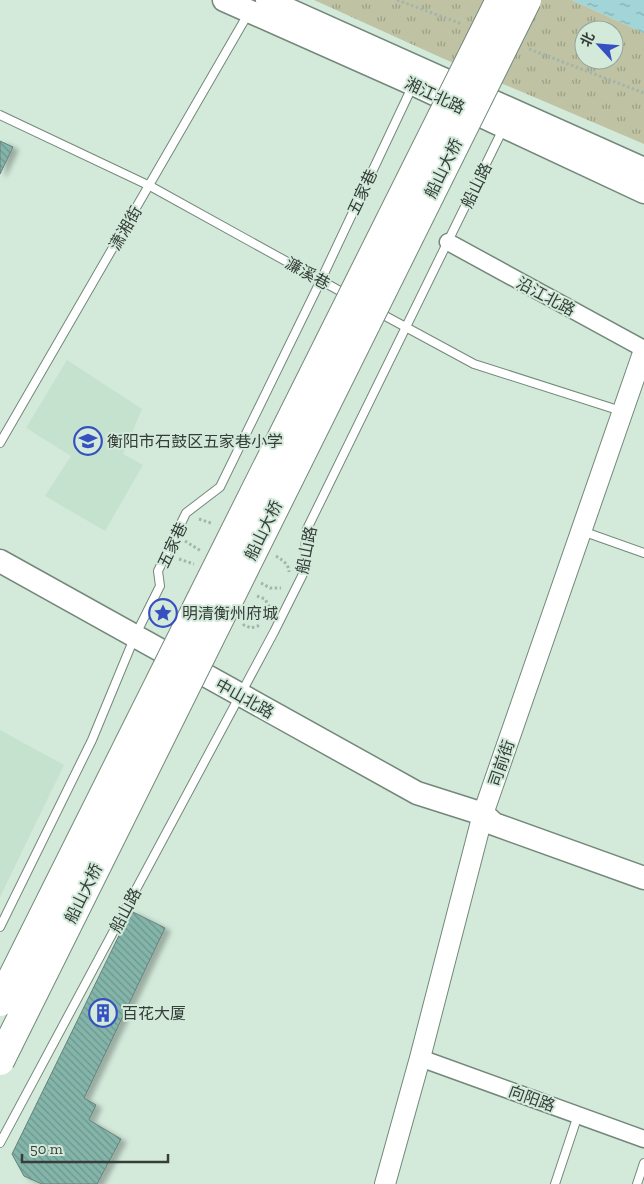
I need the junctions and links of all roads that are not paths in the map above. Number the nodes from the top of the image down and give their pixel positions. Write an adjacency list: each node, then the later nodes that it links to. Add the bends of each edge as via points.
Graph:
1 (224, 0): 4 (main road, 湘江北路)
2 (500, 0): 29 (highway, 船山大桥, bridge)
3 (526, 0): 31 (highway, 船山大桥, bridge)
4 (258, 6): 5 (main road, 湘江北路); 9 (lane, 潇湘街)
5 (417, 77): 7 (main road, 湘江北路); 12 (lane, 五家巷)
6 (0, 115): 9 (lane, 濂溪巷)
7 (509, 118): 8 (main road, 湘江北路); 10 (main road, 湘江北路); 11 (lane, 船山路)
8 (644, 169)
9 (150, 186): 12 (lane, 濂溪巷); 19 (lane, 潇湘街)
10 (644, 192)
11 (448, 242): 15 (lane, 船山路); 16 (street, 沿江北路)
12 (321, 280): 13 (lane, 濂溪巷); 24 (lane, 五家巷, via 220,486 186,513 158,571 160,586)
13 (355, 299)
14 (364, 304): 15 (lane)
15 (406, 327): 18 (lane, via 474,364); 25 (lane, 船山路, via 306,531 305,570)
16 (644, 349): 18 (street, 司前街)
17 (644, 377): 20 (street, 司前街)
18 (623, 412): 20 (street, 司前街)
19 (0, 443)
20 (587, 532): 21 (lane); 26 (street, 司前街)
21 (644, 553)
22 (0, 561): 24 (main road, 中山北路)
23 (0, 578): 24 (main road, 中山北路)
24 (132, 643): 25 (main road, 中山北路); 28 (lane, 五家巷, via 92,740)
25 (237, 701): 26 (main road, 中山北路, via 408,804); 34 (lane, 船山路)
26 (486, 822): 27 (main road, 中山北路); 30 (street, 司前街)
27 (644, 878)
28 (0, 927)
29 (0, 1002)
30 (427, 1060): 32 (street, 向阳路); 36 (street, 司前街); 37 (street, 司前街)
31 (0, 1061)
32 (578, 1115): 33 (street, 向阳路); 38 (lane)
33 (644, 1139)
34 (0, 1143)
35 (644, 1163): 39 (lane)
36 (385, 1184)
37 (398, 1184)
38 (555, 1184)
39 (637, 1184)

